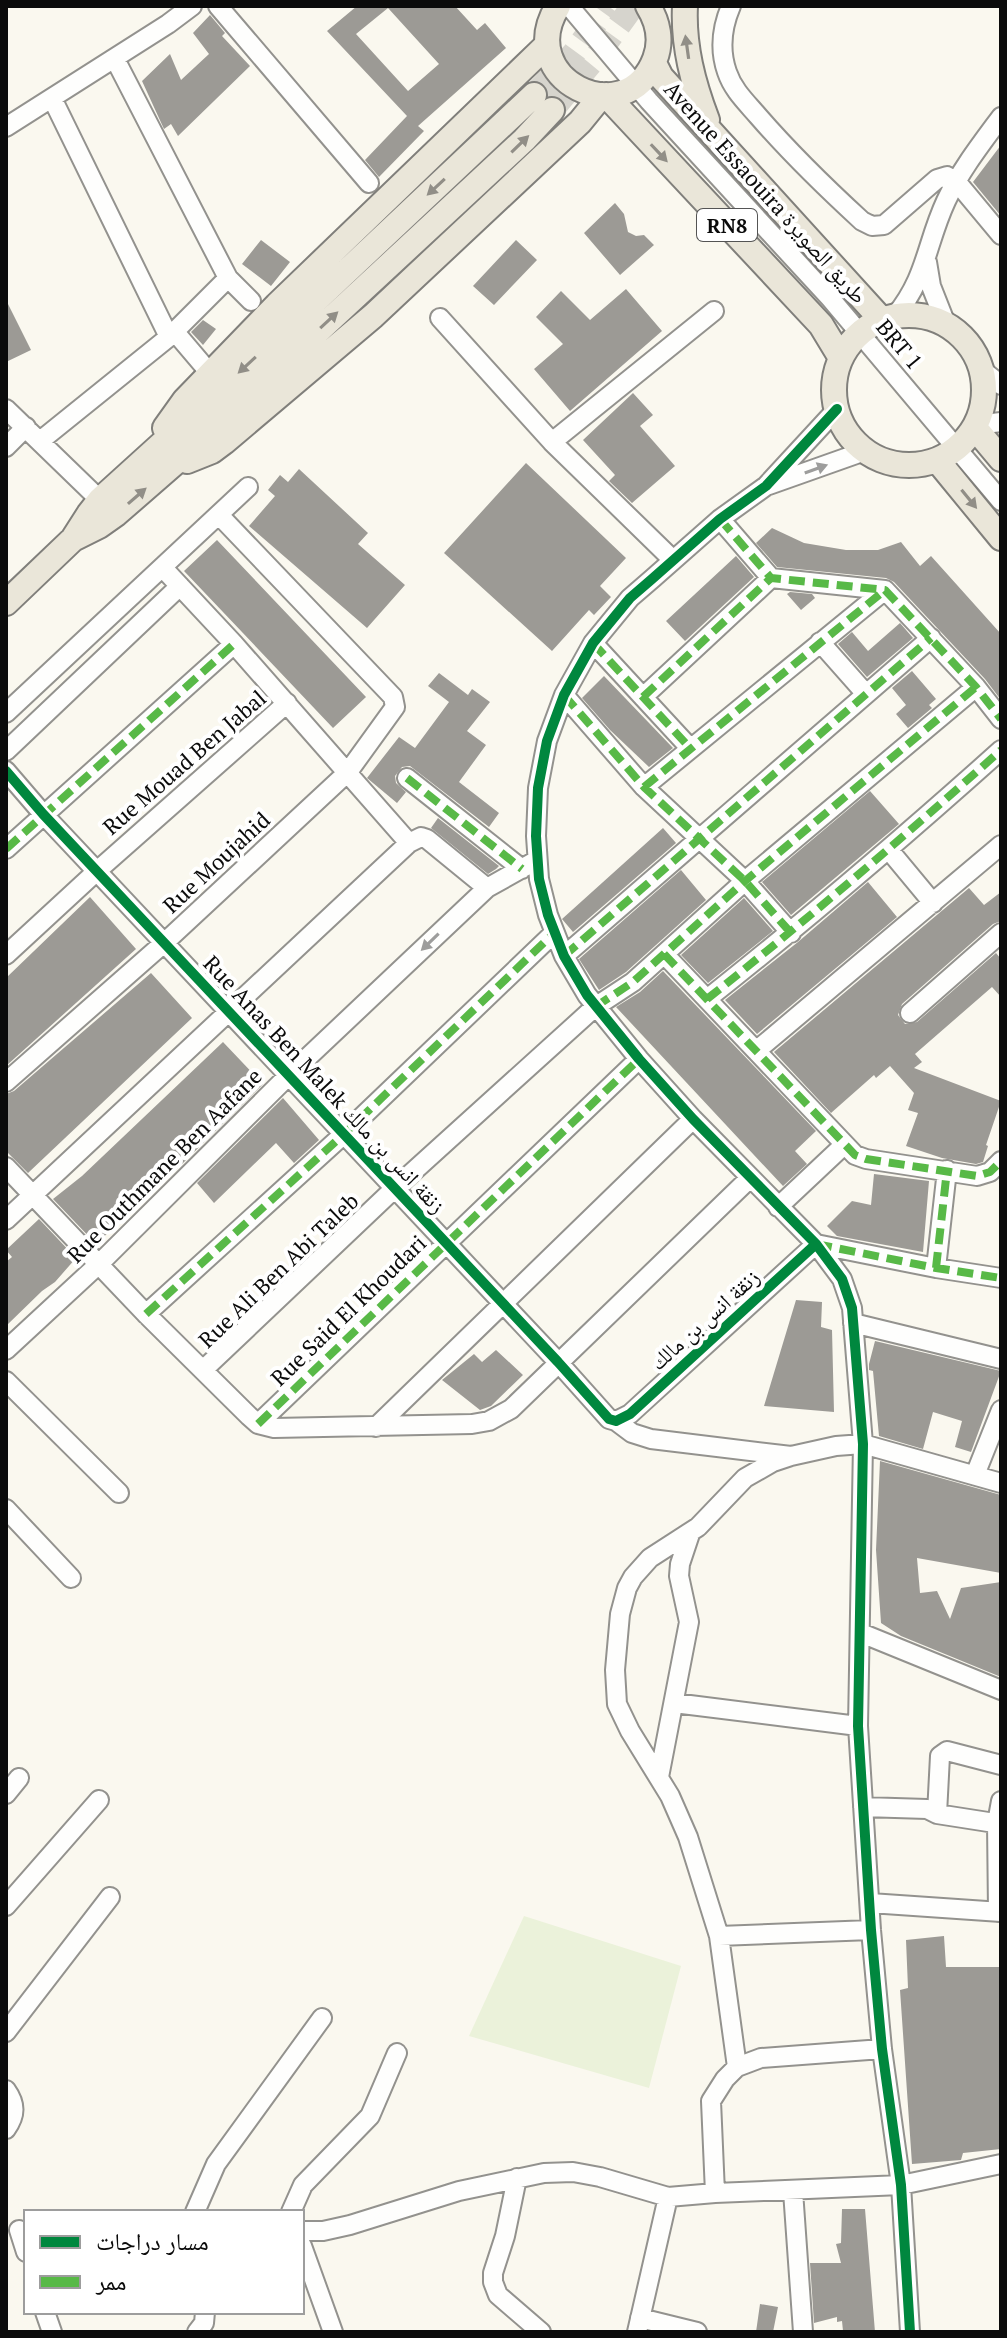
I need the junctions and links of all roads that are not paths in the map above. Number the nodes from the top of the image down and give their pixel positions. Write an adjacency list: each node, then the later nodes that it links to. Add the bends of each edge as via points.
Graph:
1 (192, 6): 12 (street)
2 (218, 6): 22 (street)
3 (536, 6): 11 (main road)
4 (558, 6): 11 (main road)
5 (569, 6): 14 (street, BRT 1)
6 (648, 6): 10 (main road)
7 (668, 6): 10 (main road)
8 (685, 6): 20 (main road, one-way to 8, via 693,78)
9 (731, 6): 21 (street, via 722,45 732,84 797,159 862,221 884,225 942,177)
10 (658, 30): 13 (main road)
11 (547, 37): 15 (main road, via 549,56 561,76 579,90); 47 (main road, via 185,400 167,424)
12 (115, 59): 16 (street); 25 (street)
13 (654, 63): 14 (main road); 20 (main road, Avenue Essaouira طريق الصويرة / RN8)
14 (635, 85): 15 (main road); 31 (street, BRT 1)
15 (604, 95): 33 (main road, RN8, one-way to 33, via 821,325); 47 (main road, one-way to 15, via 200,457 212,451 308,373 489,210)
16 (52, 98): 19 (street); 32 (street)
17 (543, 102): 47 (main road)
18 (1001, 117): 21 (street)
19 (6, 127)
20 (717, 140): 29 (main road, Avenue Essaouira طريق الصويرة / RN8)
21 (956, 181): 23 (street); 24 (street)
22 (369, 183)
23 (1001, 235)
24 (927, 260): 29 (street, via 917,284); 30 (street)
25 (228, 278): 26 (street); 32 (street)
26 (251, 301)
27 (714, 311): 43 (street)
28 (440, 318): 43 (street)
29 (888, 318): 30 (main road, via 921,316); 31 (main road)
30 (946, 324): 35 (main road, via 968,343)
31 (860, 334): 33 (main road); 46 (street, BRT 1)
32 (172, 335): 34 (street); 42 (street)
33 (841, 358): 38 (main road, via 834,388)
34 (203, 365)
35 (981, 369): 36 (street); 40 (main road, via 984,397)
36 (1001, 385)
37 (6, 409): 41 (street)
38 (837, 409): 45 (main road, via 850,436); 49 (street)
39 (1001, 422): 40 (street)
40 (975, 426): 46 (main road); 48 (main road)
41 (26, 427): 42 (street); 44 (street)
42 (40, 441): 51 (street)
43 (552, 442): 57 (street)
44 (6, 447)
45 (865, 451): 46 (main road, via 900,465); 49 (street, one-way to 45)
46 (947, 454): 52 (street, BRT 1); 55 (main road, one-way to 55)
47 (164, 457): 51 (main road); 56 (main road, one-way to 47, via 108,520)
48 (1001, 459)
49 (766, 486): 54 (street)
50 (248, 487): 53 (street)
51 (100, 500): 56 (main road)
52 (1001, 501)
53 (219, 515): 58 (street); 78 (street, Rue Moujahid, via 395,700 394,711)
54 (720, 519): 57 (street); 59 (street)
55 (1001, 538)
56 (73, 539): 62 (main road)
57 (673, 560): 65 (street, via 630,598)
58 (163, 568): 60 (street); 72 (street)
59 (771, 578): 61 (street); 70 (street)
60 (180, 586): 66 (street); 76 (street)
61 (885, 590): 63 (street); 64 (street)
62 (6, 603)
63 (931, 638): 67 (street); 68 (street)
64 (820, 642): 68 (street); 74 (street)
65 (593, 643): 69 (street); 70 (street)
66 (234, 644): 71 (street); 81 (street)
67 (976, 687): 73 (street); 89 (street, Rue Ali Ben Abi Taleb)
68 (866, 694): 82 (street)
69 (564, 695): 80 (street); 87 (street, via 542,764)
70 (643, 697): 74 (street)
71 (287, 703): 78 (street); 88 (street, Rue Mouad Ben Jabal)
72 (6, 713)
73 (1001, 719)
74 (690, 748): 80 (street)
75 (1001, 750): 86 (street)
76 (6, 751)
77 (6, 771): 81 (street, Rue Anas Ben Malek زنقة انس بن مالك)
78 (348, 772): 83 (street); 95 (street, Rue Moujahid)
79 (407, 778): 87 (street)
80 (644, 787): 82 (street)
81 (43, 814): 85 (street); 88 (street, Rue Anas Ben Malek زنقة انس بن مالك)
82 (698, 839): 89 (street); 98 (street)
83 (409, 843): 90 (street, via 427,839); 101 (street)
84 (1001, 845): 91 (street)
85 (6, 849)
86 (889, 850): 91 (street); 93 (street)
87 (530, 865): 90 (street, Rue Outhmane Ben Aafane); 92 (street)
88 (97, 871): 95 (street, Rue Anas Ben Malek زنقة انس بن مالك); 97 (street, Rue Mouad Ben Jabal)
89 (745, 881): 93 (street); 96 (street, Rue Ali Ben Abi Taleb)
90 (487, 888): 105 (street, Rue Outhmane Ben Aafane, one-way to 105)
91 (933, 903): 103 (street)
92 (554, 933): 98 (street); 108 (street)
93 (791, 933): 99 (street)
94 (999, 939): 102 (street)
95 (164, 943): 101 (street, Rue Anas Ben Malek زنقة انس بن مالك); 106 (street, Rue Moujahid)
96 (664, 954): 99 (street); 100 (street, Rue Ali Ben Abi Taleb)
97 (6, 955)
98 (564, 956): 100 (street)
99 (707, 999): 103 (street)
100 (595, 1007): 104 (street); 114 (street, Rue Ali Ben Abi Taleb)
101 (230, 1012): 105 (street, Rue Anas Ben Malek زنقة انس بن مالك); 115 (street)
102 (910, 1013)
103 (756, 1051): 109 (street)
104 (639, 1059): 107 (street); 118 (street, Rue Said El Khoudari)
105 (289, 1075): 108 (street, Rue Anas Ben Malek زنقة انس بن مالك); 120 (street, Rue Outhmane Ben Aafane)
106 (6, 1082)
107 (693, 1119): 113 (street); 123 (street)
108 (344, 1134): 114 (street, Rue Anas Ben Malek زنقة انس بن مالك); 124 (street)
109 (844, 1145): 112 (street, via 866,1159); 116 (street)
110 (1001, 1161): 112 (street, via 981,1176)
111 (6, 1167): 115 (street)
112 (947, 1170): 121 (street)
113 (750, 1178): 116 (street); 128 (street)
114 (395, 1188): 118 (street, Rue Anas Ben Malek زنقة انس بن مالك); 129 (street, Rue Ali Ben Abi Taleb)
115 (33, 1194): 117 (street); 120 (street)
116 (778, 1207): 119 (street)
117 (6, 1220)
118 (446, 1243): 123 (street, Rue Anas Ben Malek زنقة انس بن مالك); 133 (street, Rue Said El Khoudari)
119 (816, 1244): 121 (street); 125 (street, via 842,1279); 132 (street, زنقة انس بن مالك, via 630,1414)
120 (100, 1263): 124 (street); 126 (street, Rue Outhmane Ben Aafane)
121 (936, 1268): 122 (street)
122 (1001, 1278)
123 (503, 1303): 128 (street, Rue Anas Ben Malek زنقة انس بن مالك); 134 (street)
124 (146, 1314): 129 (street)
125 (853, 1323): 127 (street); 135 (street)
126 (6, 1350)
127 (1001, 1359)
128 (558, 1362): 132 (street, Rue Anas Ben Malek زنقة انس بن مالك); 134 (street, via 511,1409 489,1421)
129 (203, 1370): 133 (street)
130 (6, 1381): 139 (street)
131 (1001, 1410): 137 (street)
132 (616, 1421): 136 (street, Rue Anas Ben Malek زنقة انس بن مالك, via 651,1439)
133 (258, 1424): 134 (street)
134 (376, 1427)
135 (863, 1444): 136 (street); 137 (street); 143 (street)
136 (791, 1456): 141 (street, via 745,1478)
137 (975, 1475): 138 (street)
138 (1001, 1483)
139 (119, 1493)
140 (6, 1509): 142 (street)
141 (690, 1534): 145 (street, via 679,1576 689,1622); 148 (street, via 641,1567 627,1588 620,1614 617,1704)
142 (71, 1578)
143 (861, 1633): 144 (street); 146 (street)
144 (1001, 1690)
145 (674, 1703): 146 (street); 148 (street)
146 (858, 1726): 153 (street)
147 (1001, 1765): 154 (street, via 947,1751 940,1756)
148 (659, 1777): 161 (street, via 688,1837)
149 (19, 1778): 150 (street)
150 (6, 1794)
151 (99, 1800): 158 (street)
152 (1001, 1801): 155 (street)
153 (863, 1807): 154 (street, via 927,1809); 157 (street)
154 (937, 1814): 155 (street)
155 (999, 1823): 159 (street)
156 (110, 1897): 163 (street)
157 (870, 1903): 159 (street); 160 (street)
158 (6, 1906)
159 (999, 1912)
160 (871, 1930): 161 (street); 164 (street)
161 (719, 1936): 166 (street)
162 (322, 2018): 175 (street, via 216,2164)
163 (6, 2032)
164 (882, 2049): 166 (street, via 761,2058); 171 (street)
165 (397, 2053): 176 (street, via 370,2116 303,2185)
166 (737, 2067): 173 (street, via 711,2101)
167 (6, 2090): 168 (street, via 14,2110)
168 (6, 2129)
169 (1001, 2164): 171 (street)
170 (517, 2178): 174 (street, via 573,2172); 177 (street, via 350,2225); 183 (street, via 493,2282 498,2295)
171 (901, 2185): 172 (street); 186 (street)
172 (793, 2191): 173 (street); 185 (street)
173 (715, 2193): 174 (street)
174 (668, 2197): 180 (street)
175 (196, 2210)
176 (292, 2210)
177 (304, 2231)
178 (304, 2252): 182 (street)
179 (205, 2314): 181 (street)
180 (639, 2325): 184 (street)
181 (197, 2332)
182 (333, 2332)
183 (541, 2332)
184 (697, 2332)
185 (803, 2332)
186 (910, 2332)

